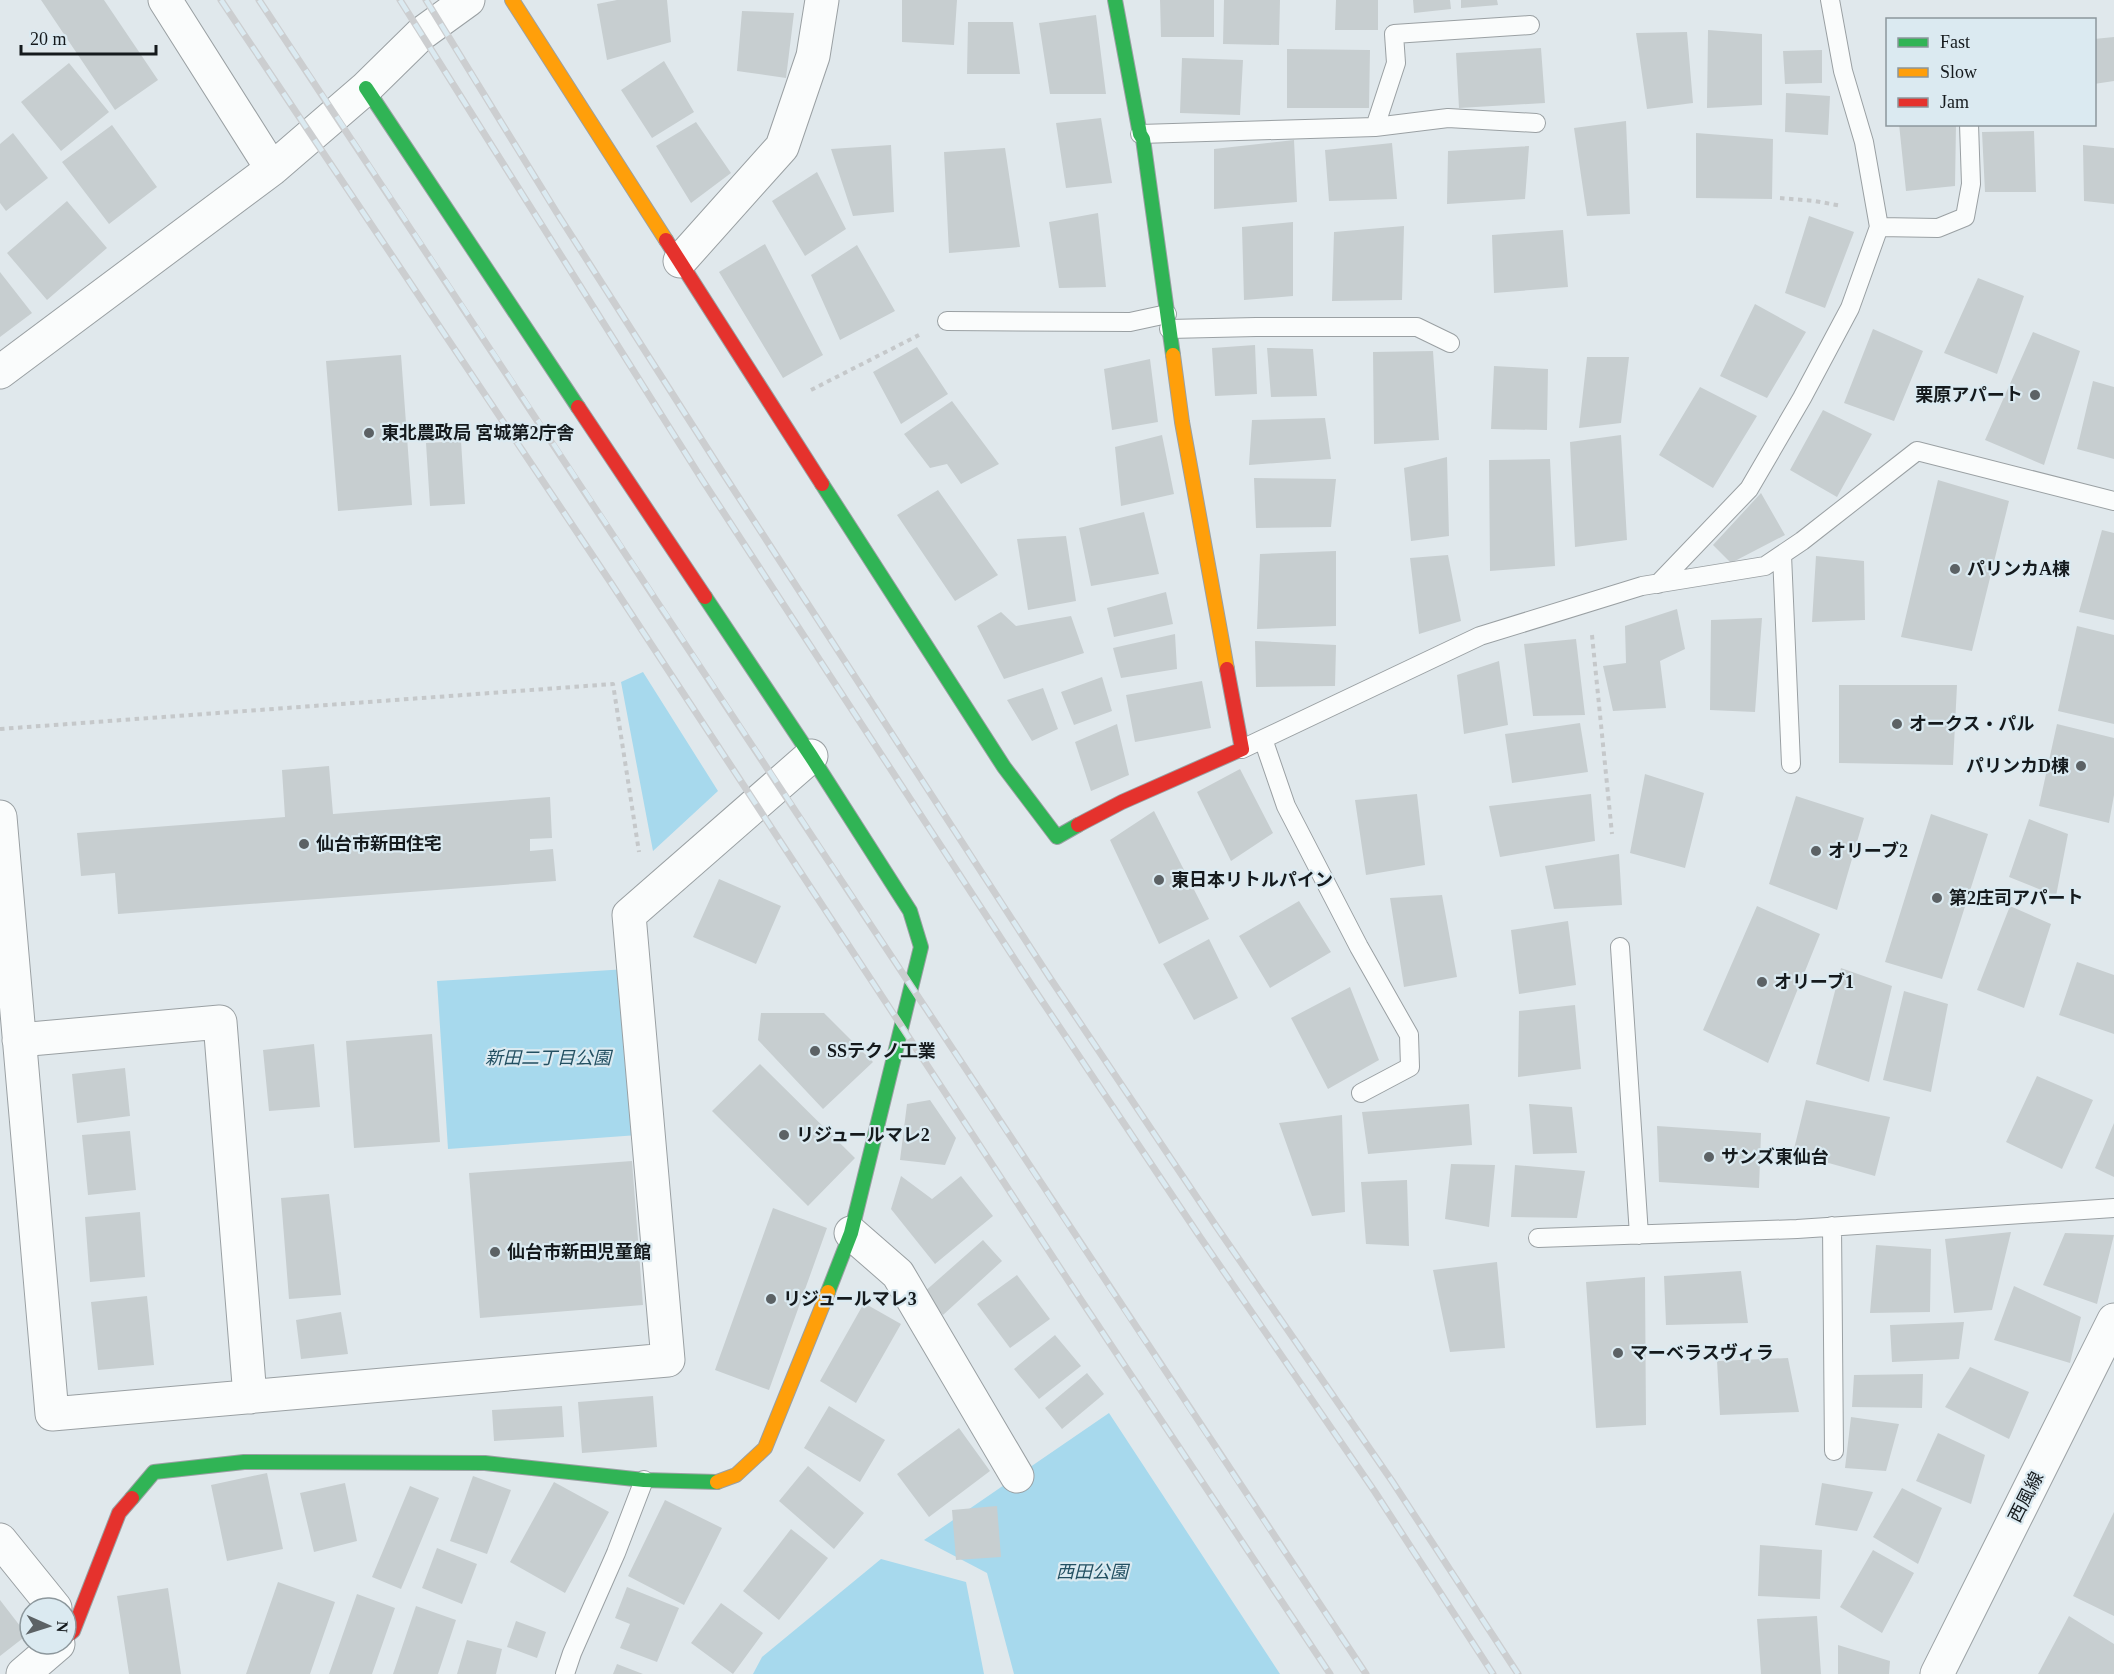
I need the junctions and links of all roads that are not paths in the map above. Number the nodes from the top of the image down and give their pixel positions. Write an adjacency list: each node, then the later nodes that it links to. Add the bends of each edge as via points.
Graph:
1 (165, 0): 13 (street)
2 (468, 0): 8 (street, via 420,34)
3 (512, 0): 15 (street)
4 (822, 0): 15 (street, via 813,56 782,147)
5 (1116, 0): 12 (street)
6 (1830, 0): 14 (lane)
7 (1530, 25): 11 (lane, via 1394,34 1396,63)
8 (366, 88): 13 (street); 25 (street)
9 (1536, 123): 11 (lane, via 1448,118)
10 (1969, 126): 14 (lane, via 1971,184 1965,217 1938,228)
11 (1375, 127): 12 (lane)
12 (1140, 134): 17 (street)
13 (272, 169): 19 (street)
14 (1878, 220): 22 (lane, via 1850,308 1749,489)
15 (680, 261): 24 (street, via 1004,767 1057,837 1122,802)
16 (947, 321): 17 (lane)
17 (1168, 321): 18 (lane, via 1256,327 1417,327); 24 (street, via 1182,422)
18 (1450, 343)
19 (0, 372)
20 (2114, 501): 21 (lane, via 1917,451)
21 (1782, 555): 22 (lane, via 1765,566); 26 (lane)
22 (1658, 584): 23 (lane, via 1480,636)
23 (1263, 739): 24 (lane); 30 (lane, via 1286,806 1409,1035 1410,1067)
24 (1242, 749)
25 (811, 756): 33 (street, via 910,911 921,947); 37 (street, via 629,915 668,1360)
26 (1791, 764)
27 (0, 817): 29 (street)
28 (1620, 947): 34 (lane)
29 (19, 1040): 37 (street, via 52,1414); 37 (street, via 220,1022)
30 (1361, 1093)
31 (2114, 1208): 32 (lane)
32 (1832, 1227): 34 (lane); 38 (lane)
33 (851, 1233): 39 (street, via 898,1274); 40 (street, via 765,1448 736,1475 714,1483)
34 (1639, 1235): 35 (lane)
35 (1538, 1238)
36 (2114, 1320): 47 (street, 西風線)
37 (250, 1397)
38 (1834, 1451)
39 (1017, 1476)
40 (644, 1480): 43 (street, via 485,1463 244,1462 154,1472 119,1513); 46 (lane)
41 (0, 1540): 42 (street)
42 (41, 1596)
43 (78, 1602)
44 (39, 1656): 45 (street)
45 (23, 1674)
46 (565, 1674)
47 (1937, 1674)

